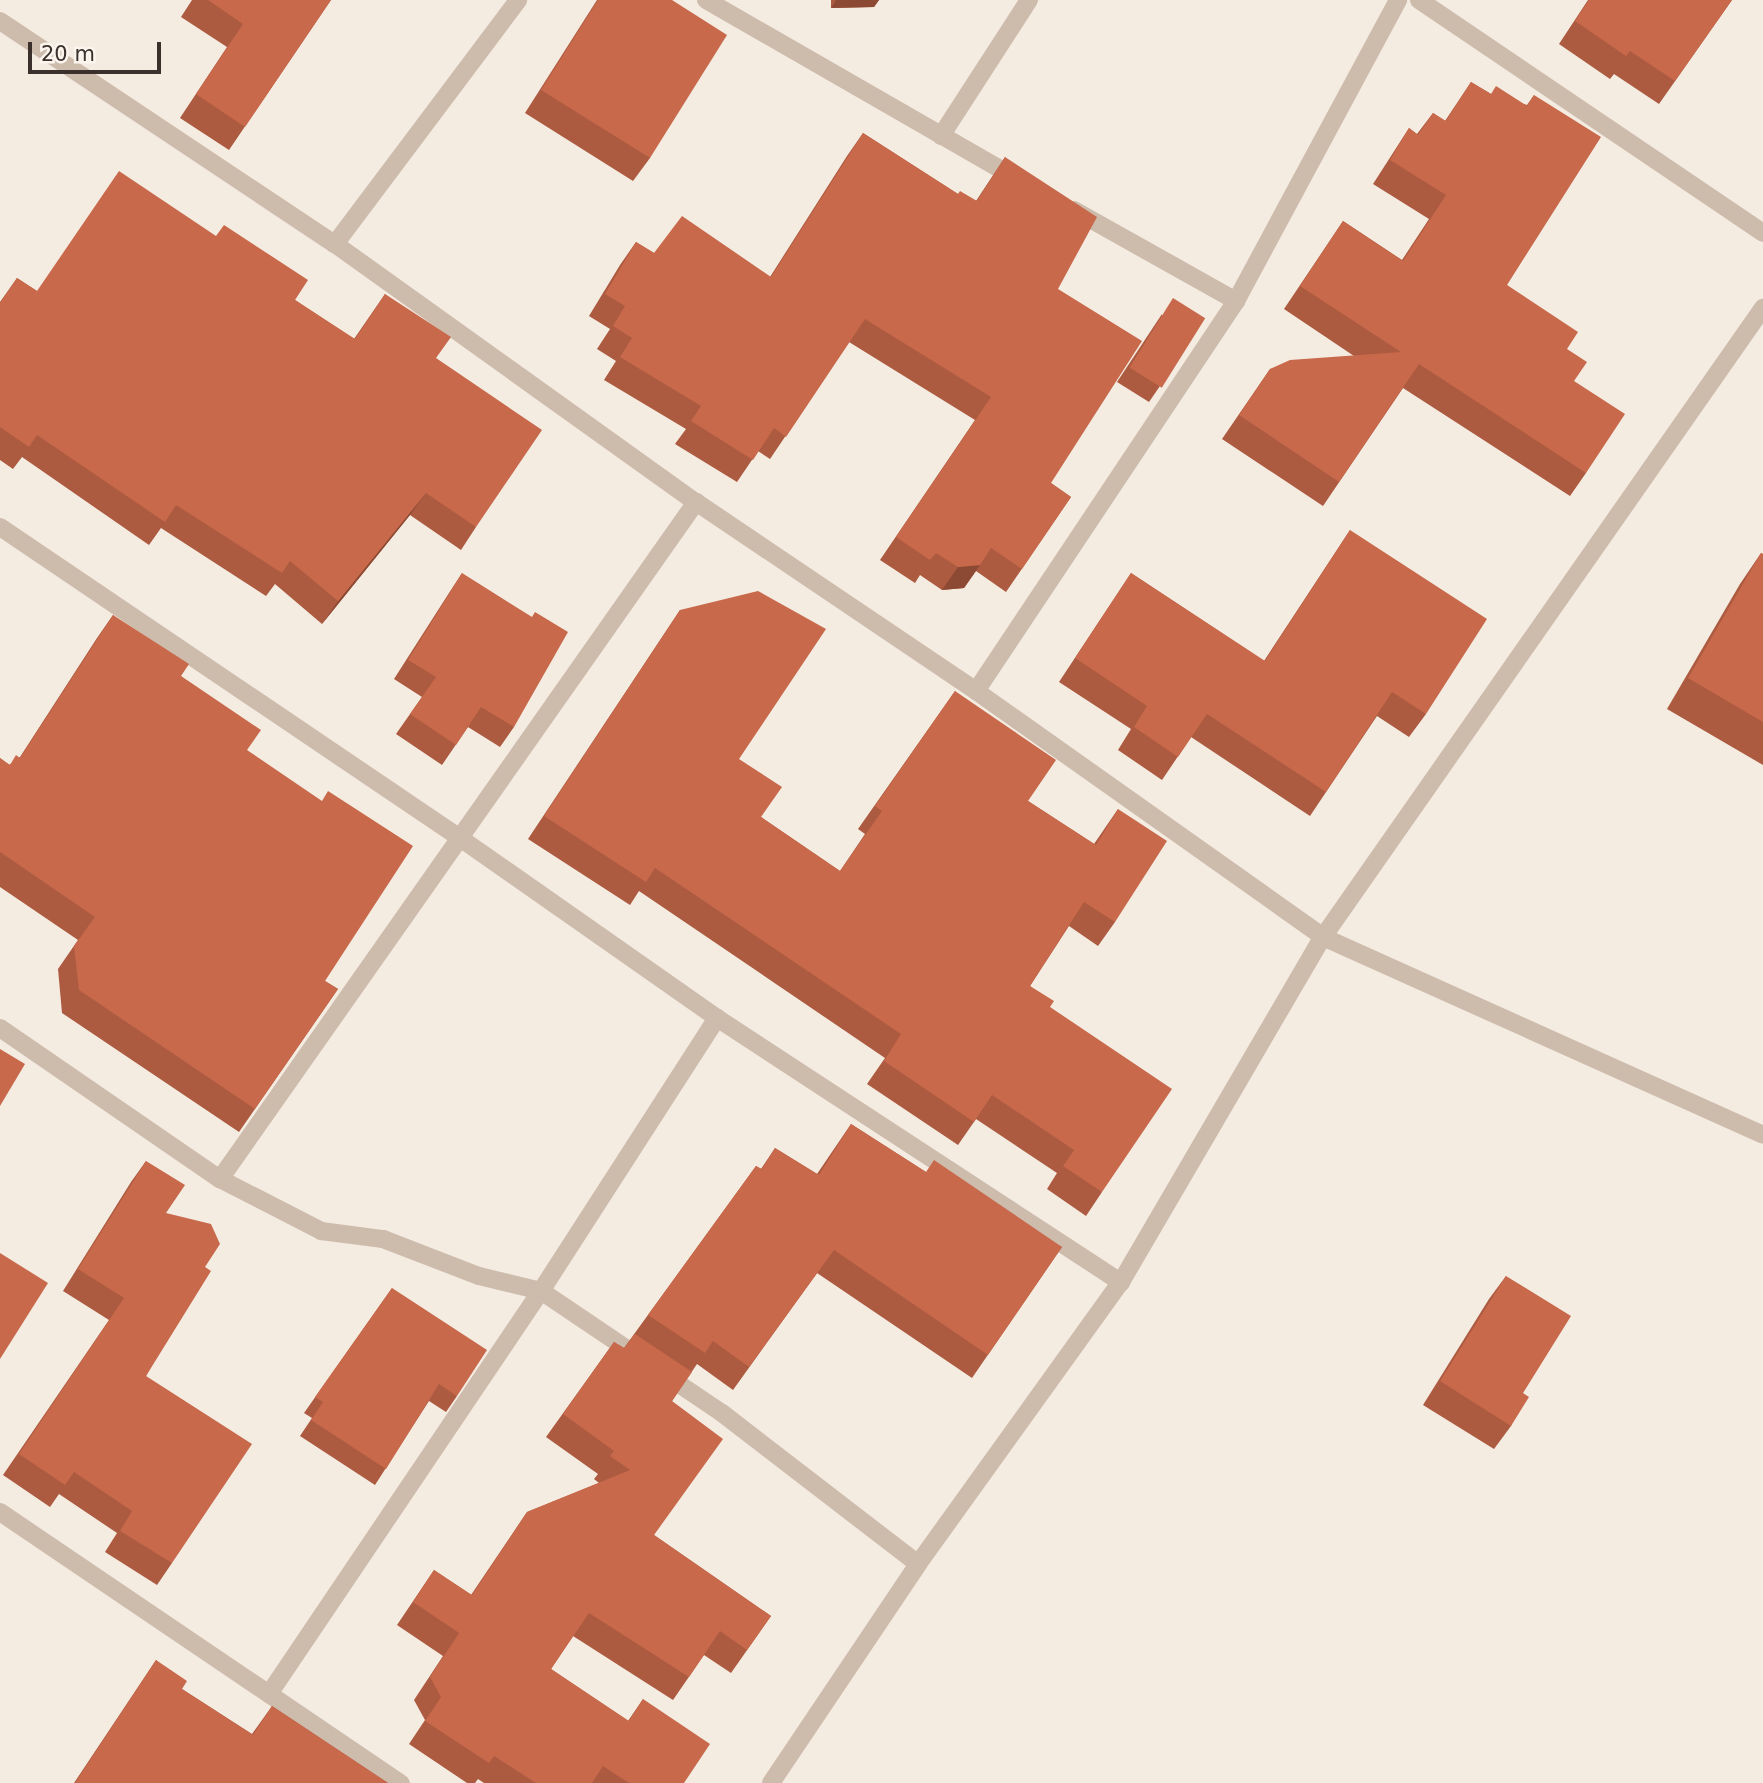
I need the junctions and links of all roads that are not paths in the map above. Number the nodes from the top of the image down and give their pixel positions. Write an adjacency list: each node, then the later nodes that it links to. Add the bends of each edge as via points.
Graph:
1 (518, 0): 11 (street)
2 (706, 0): 7 (street)
3 (1030, 0): 7 (street)
4 (1398, 0): 12 (street)
5 (1419, 0): 10 (street)
6 (0, 21): 11 (street)
7 (941, 136): 8 (street)
8 (1035, 189)
9 (1059, 202): 12 (street)
10 (1763, 233)
11 (335, 244): 14 (street)
12 (1236, 301): 16 (street)
13 (1763, 308): 18 (street)
14 (696, 502): 16 (street); 17 (street)
15 (0, 527): 17 (street)
16 (976, 691): 18 (street)
17 (460, 838): 19 (street); 22 (street)
18 (1323, 937): 21 (street); 23 (street)
19 (717, 1017): 23 (street); 24 (street)
20 (0, 1028): 22 (street)
21 (1763, 1135)
22 (220, 1179): 24 (street, via 321,1231 383,1239 479,1276)
23 (1121, 1282): 26 (street)
24 (541, 1291): 26 (street, via 722,1413); 27 (street)
25 (0, 1512): 27 (street)
26 (918, 1563): 29 (street)
27 (269, 1694): 28 (street)
28 (401, 1783)
29 (771, 1783)

